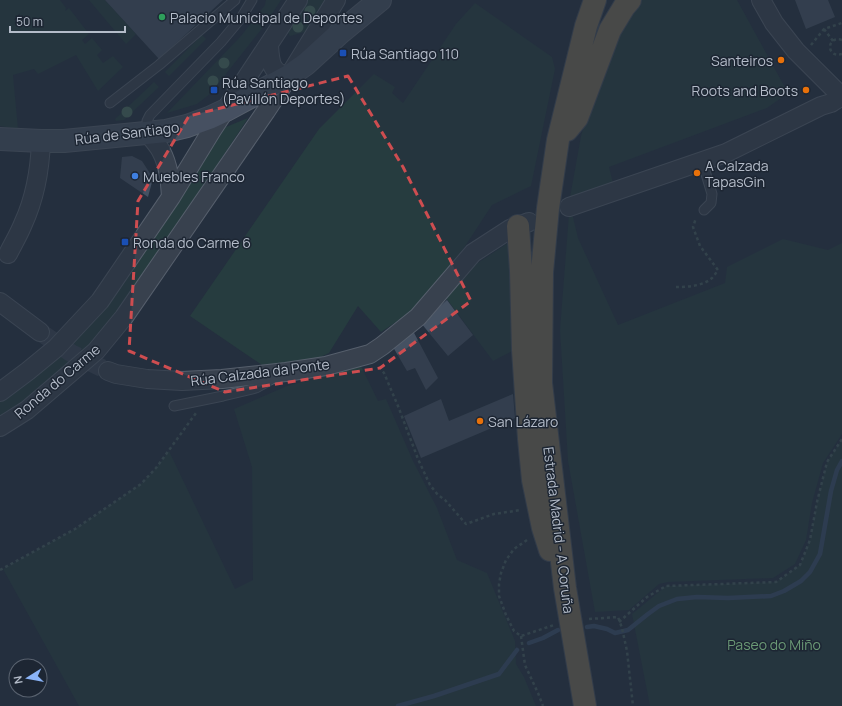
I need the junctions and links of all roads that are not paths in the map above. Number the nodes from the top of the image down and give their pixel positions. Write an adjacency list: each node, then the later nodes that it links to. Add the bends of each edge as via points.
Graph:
1 (235, 0): 14 (lane)
2 (252, 0): 16 (lane, via 221,42 150,115 147,121)
3 (298, 0): 11 (street, Ronda do Carme)
4 (336, 0): 12 (street, Ronda do Carme)
5 (343, 0): 10 (street, via 347,14)
6 (380, 0): 10 (street, Rúa de Santiago)
7 (595, 0): 18 (highway, Estrada Madrid - A Coruña, via 586,26)
8 (630, 0): 18 (highway, via 610,30 577,118)
9 (761, 0): 13 (street, via 774,23 796,51)
10 (363, 14): 12 (street, Rúa de Santiago)
11 (269, 44): 12 (street, via 273,68 282,75); 15 (street, Ronda do Carme)
12 (289, 76): 15 (street, Rúa de Santiago); 32 (street, Ronda do Carme, via 124,317 96,350 27,410)
13 (842, 97): 20 (street, via 726,153)
14 (110, 103)
15 (226, 110): 16 (street, Rúa de Santiago, via 187,126); 21 (street, Ronda do Carme)
16 (148, 133): 19 (street, Rúa de Santiago); 21 (street, via 161,150 167,165)
17 (0, 139): 19 (street, Rúa de Santiago)
18 (558, 140): 33 (highway, Estrada Madrid - A Coruña, via 542,272 541,383)
19 (41, 142): 25 (street, via 37,184 24,223)
20 (702, 161): 22 (street); 23 (lane, via 712,194 712,203)
21 (170, 197): 30 (street, Ronda do Carme, via 100,301 56,348)
22 (569, 207)
23 (704, 210)
24 (523, 224): 29 (street, Rúa Calzada da Ponte, via 510,229 473,253 418,317 370,354 326,366); 33 (highway, via 521,270 524,350 533,480 548,546)
25 (8, 254)
26 (0, 302): 27 (street)
27 (40, 332)
28 (108, 371): 29 (street, Rúa Calzada da Ponte, via 147,379 182,381)
29 (286, 372): 31 (lane, via 256,388)
30 (0, 392)
31 (174, 406)
32 (0, 427)
33 (565, 588): 34 (highway, Estrada Madrid - A Coruña)
34 (585, 706)

